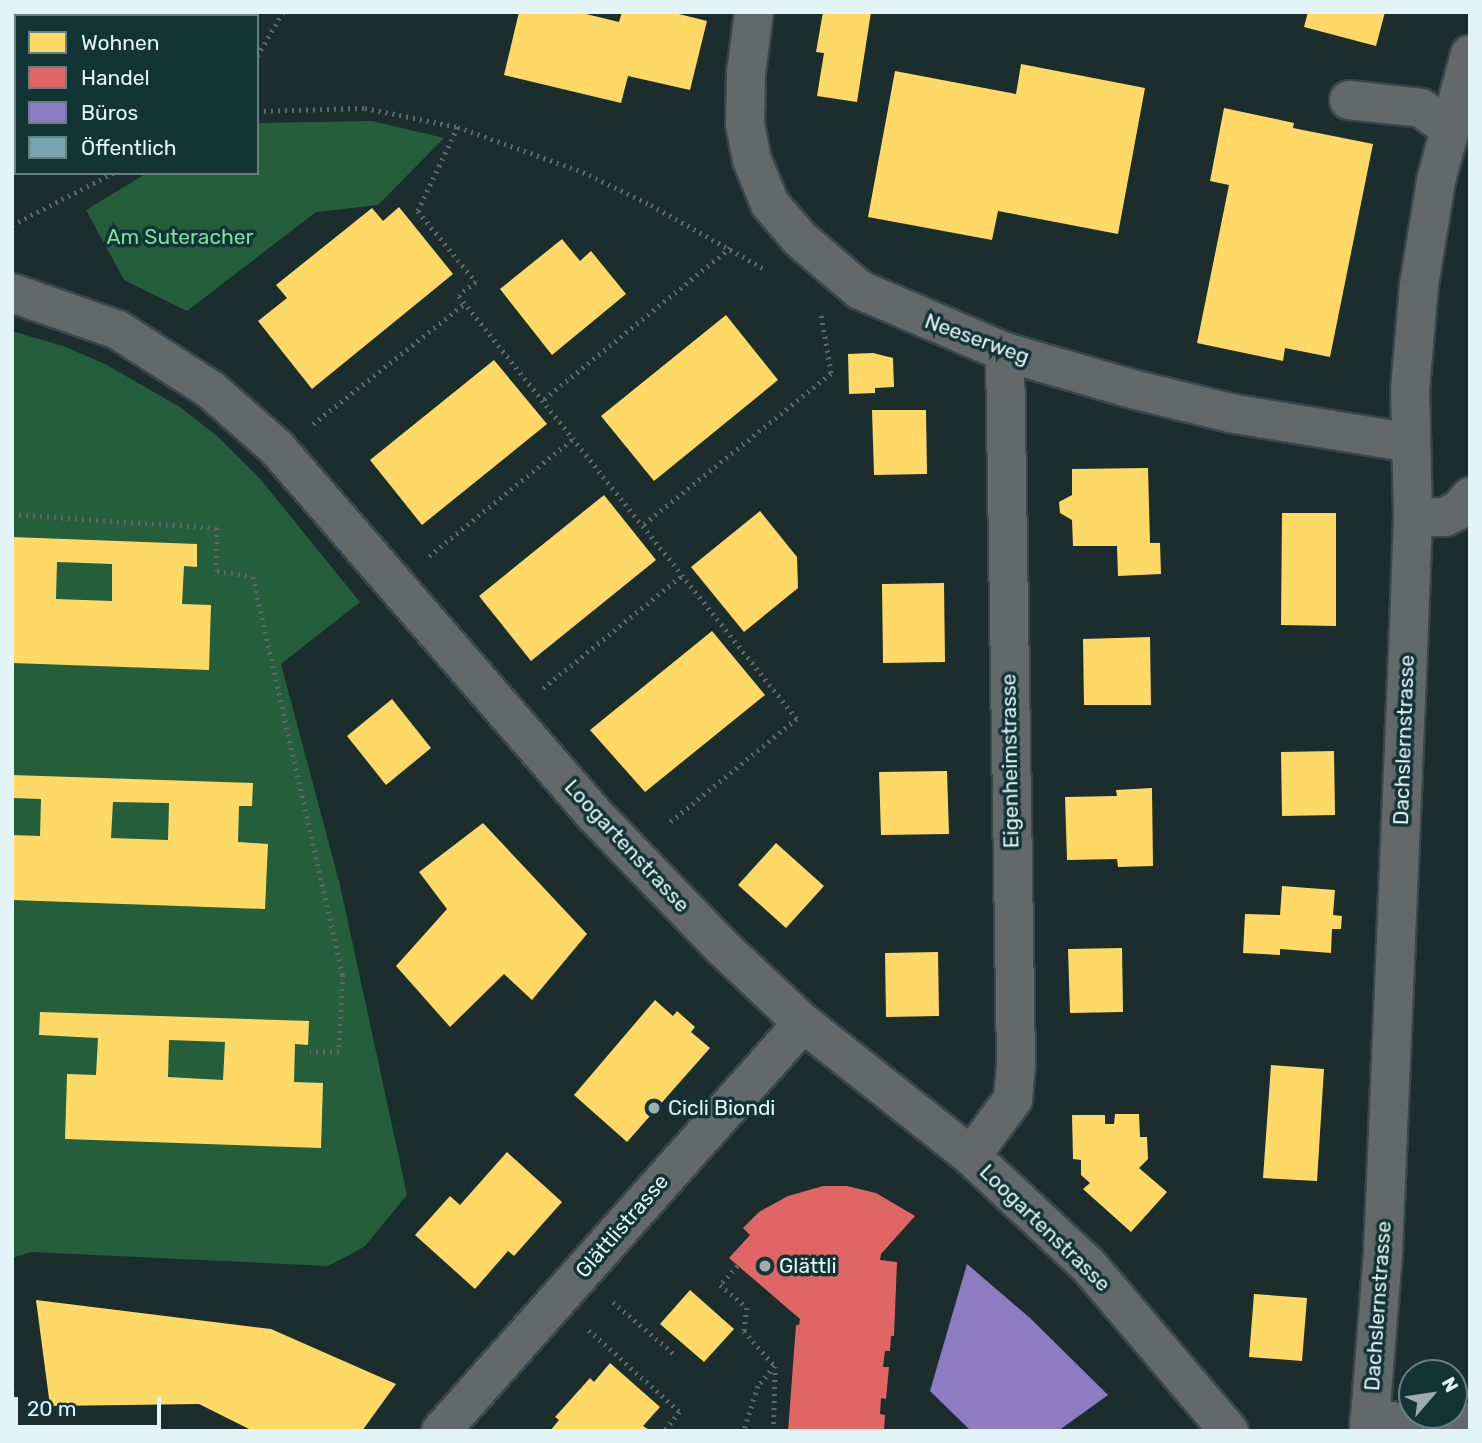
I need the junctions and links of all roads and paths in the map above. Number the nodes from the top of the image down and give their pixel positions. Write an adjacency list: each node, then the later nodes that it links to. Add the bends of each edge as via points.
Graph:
1 (283, 12): 3 (path)
2 (754, 12): 16 (street, Neeserweg, via 745,124 752,160 770,204 800,239 860,290)
3 (259, 53)
4 (1470, 54): 8 (street, Dachslernstrasse)
5 (1349, 100): 8 (street, via 1421,108)
6 (259, 111): 7 (path, via 365,108)
7 (458, 127): 11 (path, via 583,172); 14 (path, via 418,211 476,282 459,296)
8 (1450, 128): 20 (street, Dachslernstrasse, via 1419,285 1410,390)
9 (109, 175): 10 (path)
10 (12, 225)
11 (730, 248): 12 (path); 17 (path)
12 (769, 271)
13 (12, 293): 29 (street, Loogartenstrasse, via 118,330 211,390 277,448 593,813 723,948)
14 (465, 303): 17 (path); 18 (path)
15 (820, 308): 24 (path, via 831,373)
16 (1005, 352): 20 (street, Neeserweg, via 1230,413); 31 (street, Eigenheimstrasse, via 1016,1063 1013,1099)
17 (544, 399): 19 (path)
18 (313, 424)
19 (575, 437): 24 (path); 25 (path)
20 (1411, 443): 23 (street, Dachslernstrasse)
21 (1470, 497): 23 (street, via 1460,510 1445,517)
22 (12, 514): 30 (path, via 217,528 217,571 253,577 343,975 339,1052)
23 (1413, 518): 39 (street, Dachslernstrasse, via 1383,1252)
24 (644, 524): 26 (path)
25 (421, 562)
26 (684, 574): 27 (path); 28 (path, via 797,719)
27 (532, 697)
28 (664, 828)
29 (803, 1023): 31 (street, Loogartenstrasse); 41 (street, Glättlistrasse)
30 (310, 1052)
31 (971, 1156): 45 (street, Loogartenstrasse, via 1088,1265)
32 (738, 1266): 36 (path, via 720,1285 747,1308 744,1331)
33 (604, 1294): 35 (path)
34 (580, 1323): 42 (path, via 680,1412)
35 (673, 1353)
36 (775, 1366): 43 (path, via 758,1386); 44 (path)
37 (12, 1388): 40 (path)
38 (1470, 1423): 39 (street)
39 (1369, 1426)
40 (14, 1431)
41 (442, 1431)
42 (664, 1431)
43 (744, 1431)
44 (773, 1431)
45 (1229, 1431)

